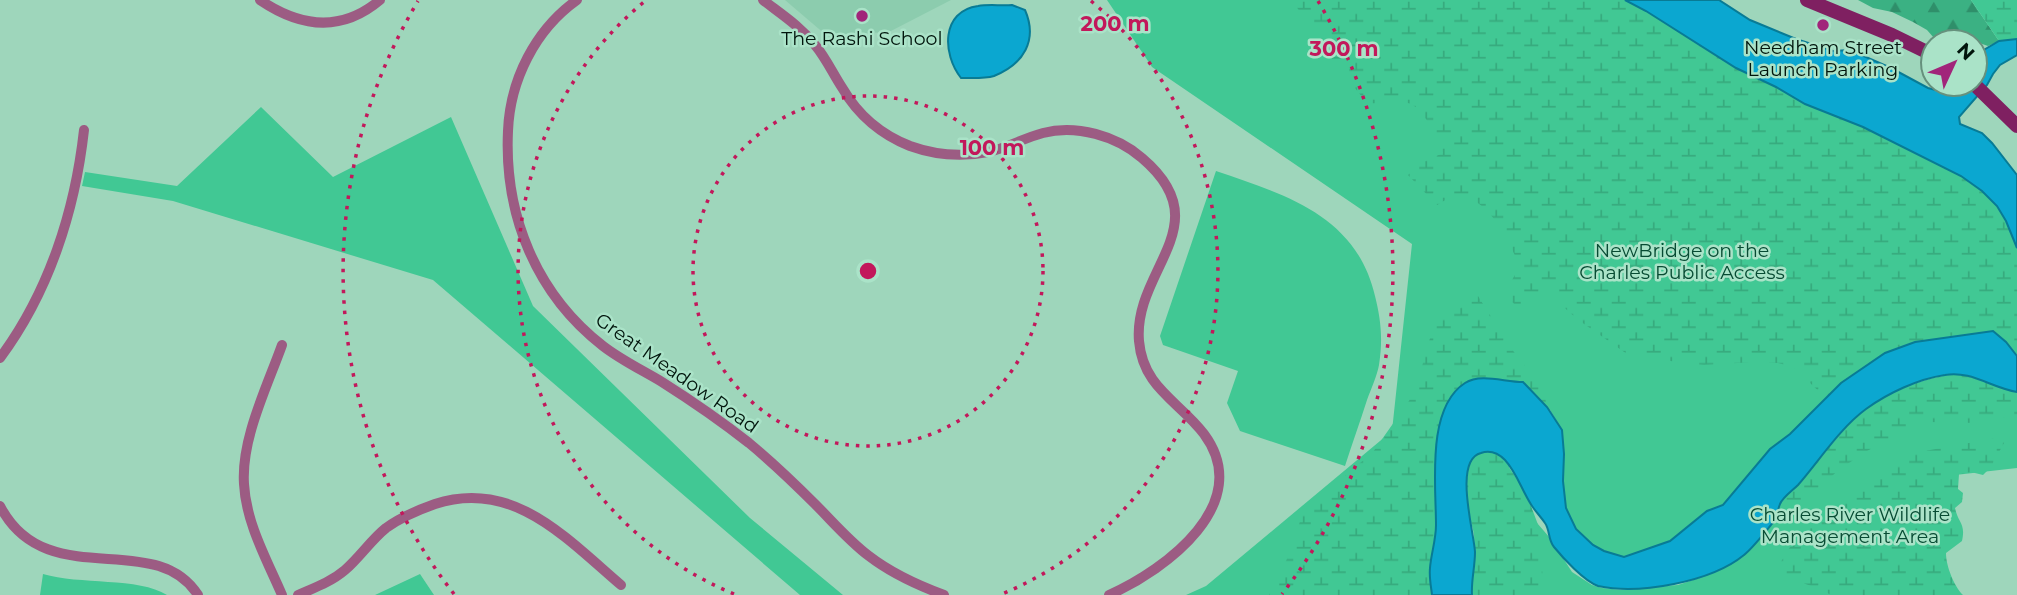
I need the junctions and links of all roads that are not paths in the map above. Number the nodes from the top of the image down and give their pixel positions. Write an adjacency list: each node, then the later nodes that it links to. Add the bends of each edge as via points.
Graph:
1 (260, 0): 2 (street, via 293,18 319,23 356,16)
2 (380, 0)
3 (577, 0): 17 (street, Great Meadow Road, via 554,21 527,58 514,88 508,120 513,205 526,246 546,283 594,338 745,440 863,551)
4 (763, 0): 18 (street, via 808,37 860,112 901,142 929,152 967,154 997,150 1046,132 1083,132 1126,146 1165,184 1175,207 1175,228 1143,308 1140,347 1155,384 1211,445 1219,466 1219,489 1210,512 1184,544 1146,576)
5 (1807, 0): 6 (main road)
6 (1919, 48)
7 (1989, 97): 8 (main road)
8 (2017, 126)
9 (84, 130): 11 (street, via 76,186 61,240 26,317)
10 (282, 345): 15 (street, via 251,433 244,476 255,531)
11 (0, 358)
12 (0, 506): 14 (street, via 19,531 42,548 71,556 161,566 183,578)
13 (621, 585): 16 (street, via 536,516 497,501 468,498 440,503 398,520 340,574)
14 (198, 595)
15 (282, 595)
16 (298, 595)
17 (944, 595)
18 (1109, 595)

